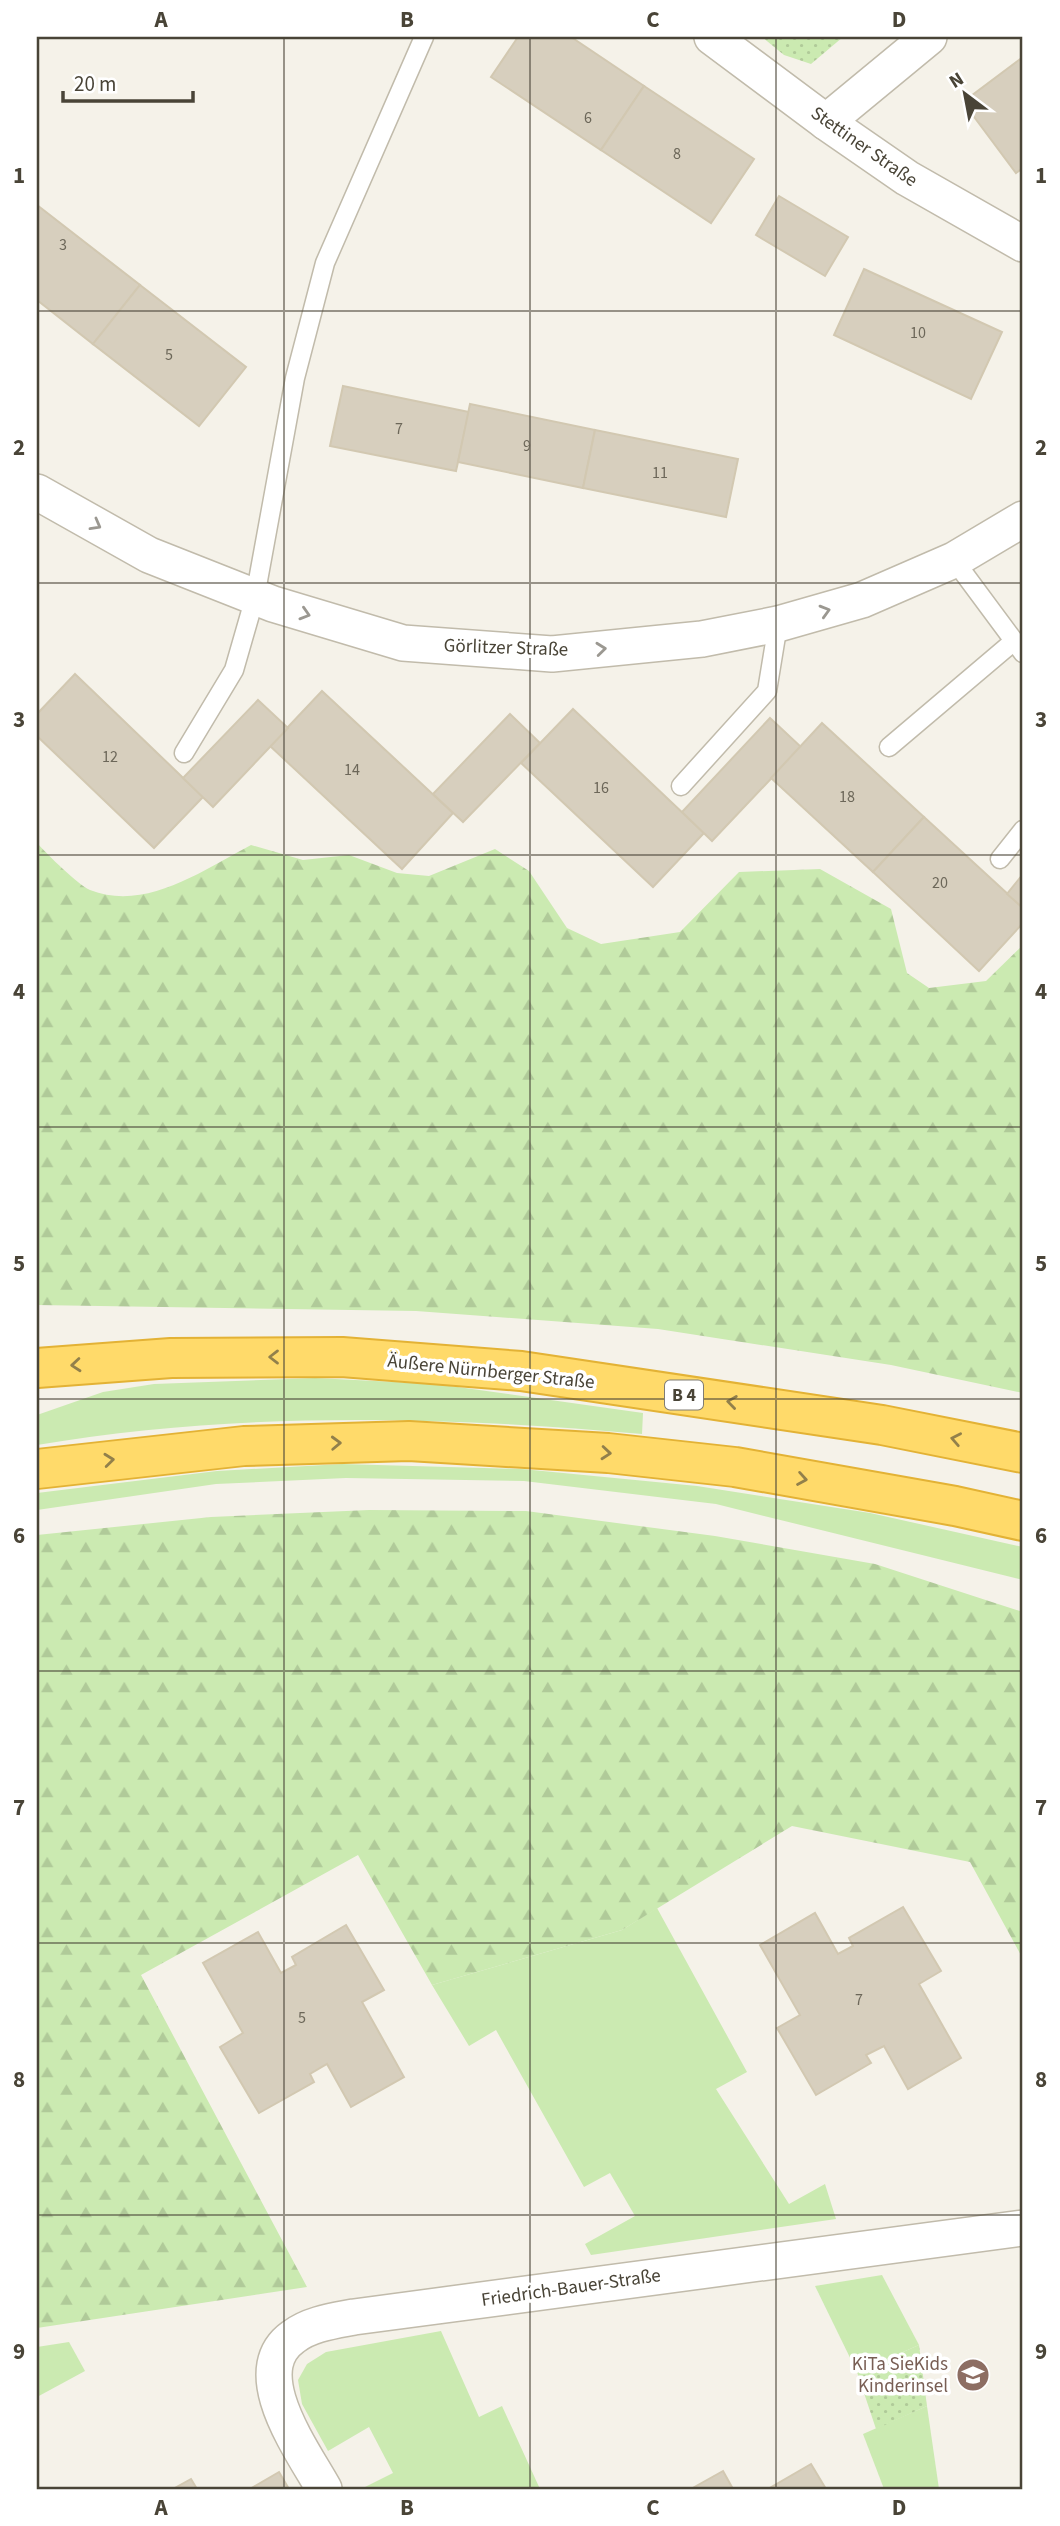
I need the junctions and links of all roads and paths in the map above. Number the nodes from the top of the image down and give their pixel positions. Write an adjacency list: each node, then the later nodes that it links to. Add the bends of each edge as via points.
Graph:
1 (424, 37): 9 (lane, via 325,262 295,377)
2 (712, 37): 4 (street, Stettiner Straße)
3 (929, 37): 4 (street)
4 (826, 122): 5 (street, Stettiner Straße, via 907,178)
5 (1023, 244)
6 (37, 492): 9 (street, Görlitzer Straße, one-way to 9, via 149,555)
7 (1023, 519): 8 (street, Görlitzer Straße)
8 (954, 560): 10 (street, Görlitzer Straße, one-way to 8, via 862,600); 11 (lane)
9 (256, 597): 10 (street, Görlitzer Straße, one-way to 10, via 403,643 552,654 702,639); 13 (lane, via 234,670)
10 (778, 624): 14 (lane, via 768,691)
11 (1019, 647): 12 (lane)
12 (889, 747)
13 (184, 753)
14 (681, 786)
15 (1023, 830): 16 (lane)
16 (1000, 859)
17 (37, 1368): 18 (highway, Äußere Nürnberger Straße / B 4, one-way to 17, via 882,1425 521,1371 342,1357 170,1358)
18 (1023, 1452)
19 (37, 1469): 20 (highway, one-way to 20, via 244,1446 409,1441 608,1453 735,1467)
20 (1023, 1521)
21 (1023, 2228): 22 (street, Friedrich-Bauer-Straße, via 318,2325 278,2350 272,2370 284,2414)
22 (324, 2489)

